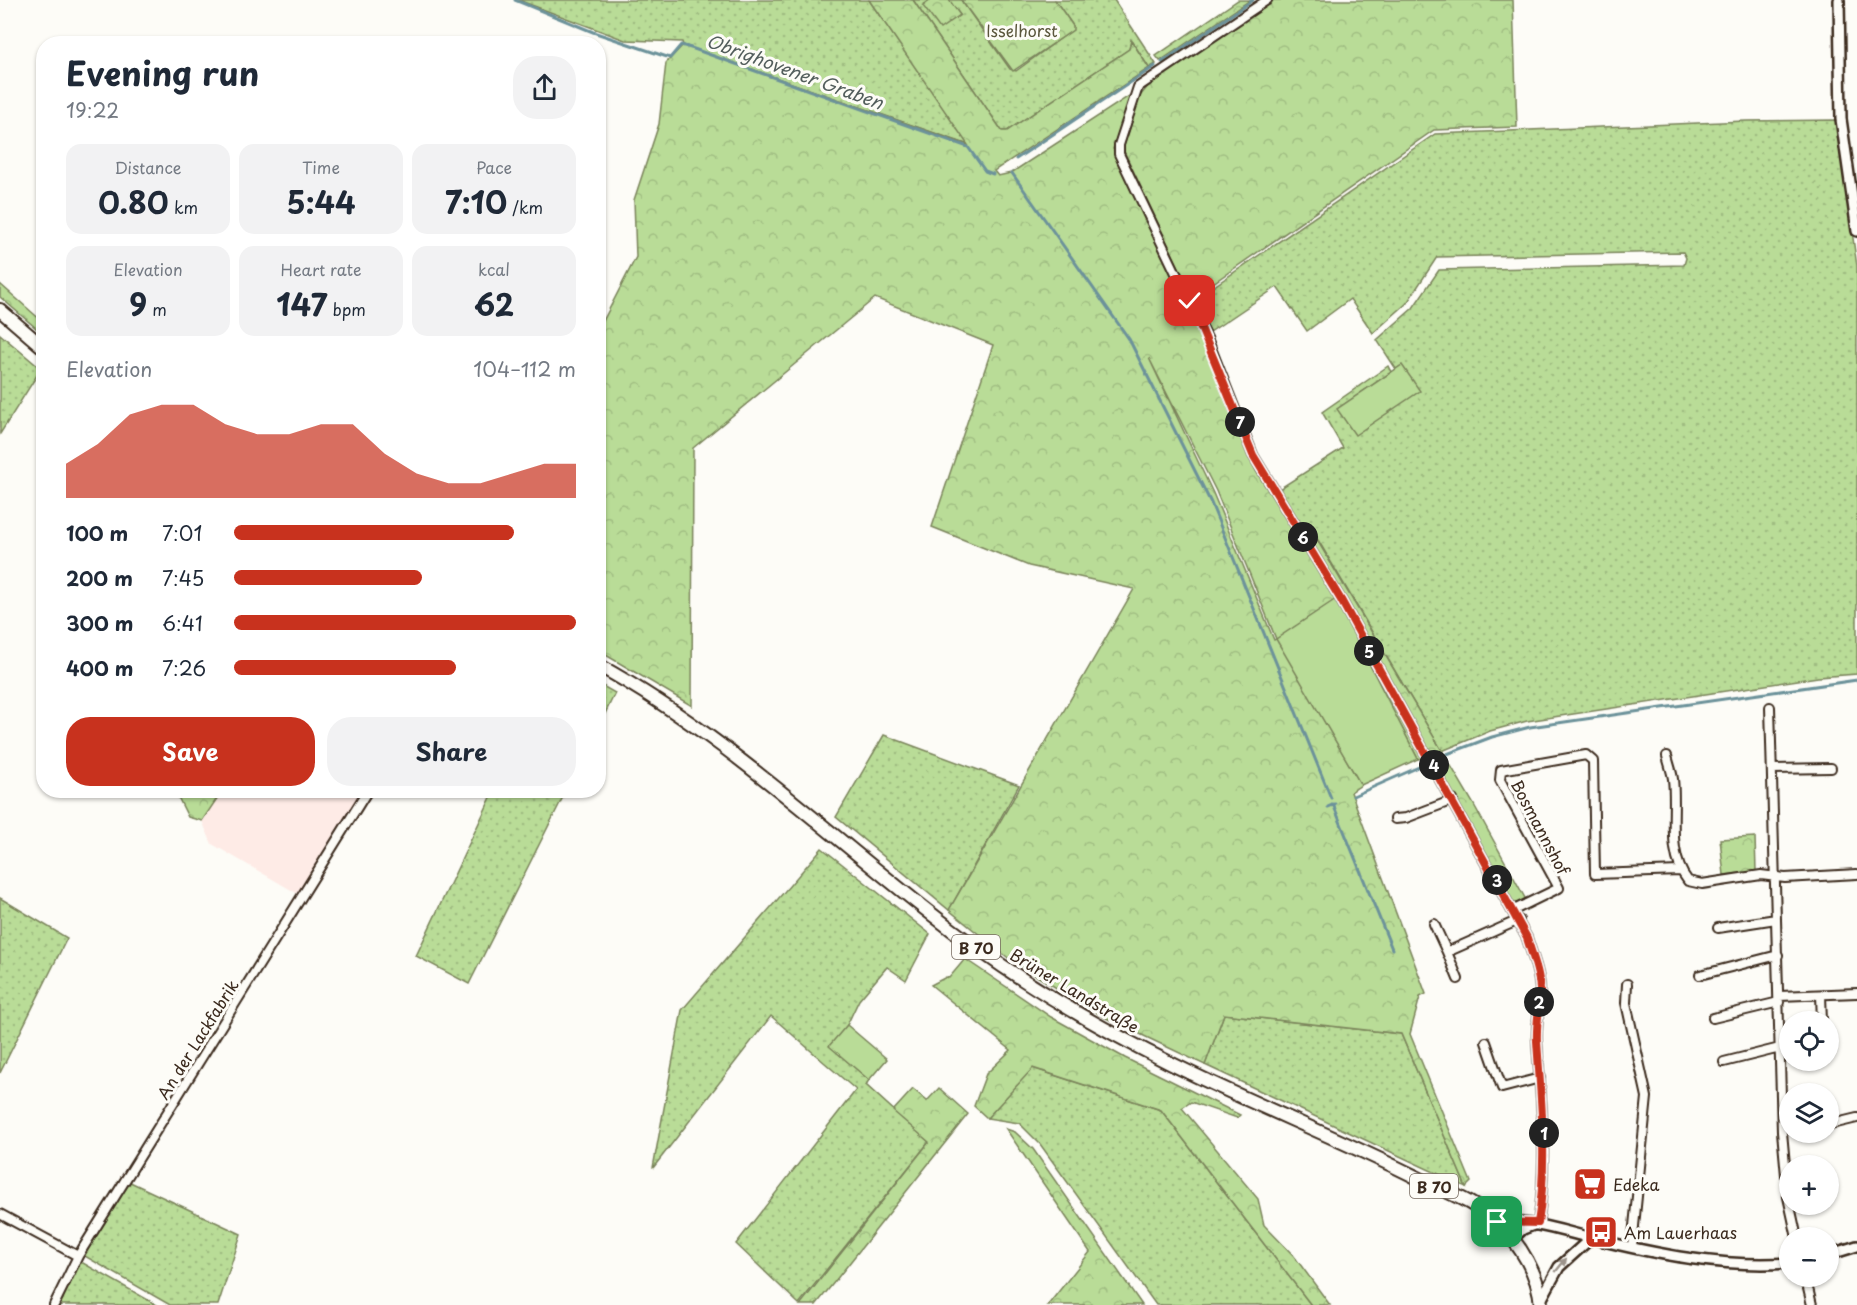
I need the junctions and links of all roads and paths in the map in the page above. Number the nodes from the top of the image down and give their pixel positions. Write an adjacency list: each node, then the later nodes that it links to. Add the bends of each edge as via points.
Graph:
1 (1267, 0): 12 (street, via 1138,87 1119,154 1207,338 1253,455 1341,600)
2 (1839, 0): 3 (street, via 1841,119)
3 (1857, 231)
4 (0, 310): 5 (main road)
5 (36, 341)
6 (606, 670): 41 (main road, Brüner Landstraße / B 70, via 668,706 971,945 1064,1005 1170,1064 1393,1165)
7 (1770, 707): 10 (street)
8 (1667, 756): 14 (street, via 1673,778 1674,843)
9 (1831, 768): 10 (street)
10 (1772, 769): 16 (street)
11 (363, 798): 49 (street, An der Lackfabrik)
12 (1453, 800): 13 (street); 17 (street)
13 (1395, 819)
14 (1680, 871): 16 (street, via 1688,881 1702,884 1761,875); 17 (street, Bosmannshof, via 1595,874 1593,761 1586,755 1501,770 1500,780 1559,888)
15 (1857, 874): 16 (street)
16 (1775, 878): 18 (street)
17 (1514, 910): 19 (street)
18 (1776, 919): 21 (street); 23 (street)
19 (1519, 920): 22 (street); 36 (street, via 1539,977)
20 (1434, 924): 22 (street)
21 (1718, 928)
22 (1447, 952): 25 (street)
23 (1778, 956): 24 (street); 29 (street)
24 (1700, 975)
25 (1458, 979)
26 (1627, 984): 46 (street, via 1626,1003 1647,1098)
27 (1857, 993): 28 (street)
28 (1821, 994): 29 (street); 31 (street)
29 (1779, 999): 30 (street); 32 (street)
30 (1779, 1011)
31 (1822, 1011)
32 (1713, 1018)
33 (1486, 1042): 36 (street, via 1502,1088)
34 (1779, 1048): 35 (street)
35 (1724, 1062)
36 (1540, 1078): 42 (street, via 1544,1133)
37 (1857, 1118): 38 (street)
38 (1839, 1122)
39 (1786, 1143): 43 (street, via 1788,1197)
40 (0, 1214): 49 (street)
41 (1497, 1222): 42 (street); 44 (main road, Brüner Landstraße / B 70)
42 (1538, 1223): 44 (street); 45 (street)
43 (1795, 1227)
44 (1513, 1238): 52 (main road, Brüner Landstraße / B 70, via 1532,1271)
45 (1591, 1238): 46 (street); 52 (street, one-way to 45, via 1559,1267)
46 (1632, 1246): 50 (street, via 1713,1262)
47 (1857, 1246): 48 (street)
48 (1839, 1252)
49 (78, 1256): 53 (street, An der Lackfabrik)
50 (1779, 1263)
51 (1808, 1287): 54 (street)
52 (1541, 1302)
53 (54, 1305)
54 (1812, 1305)

